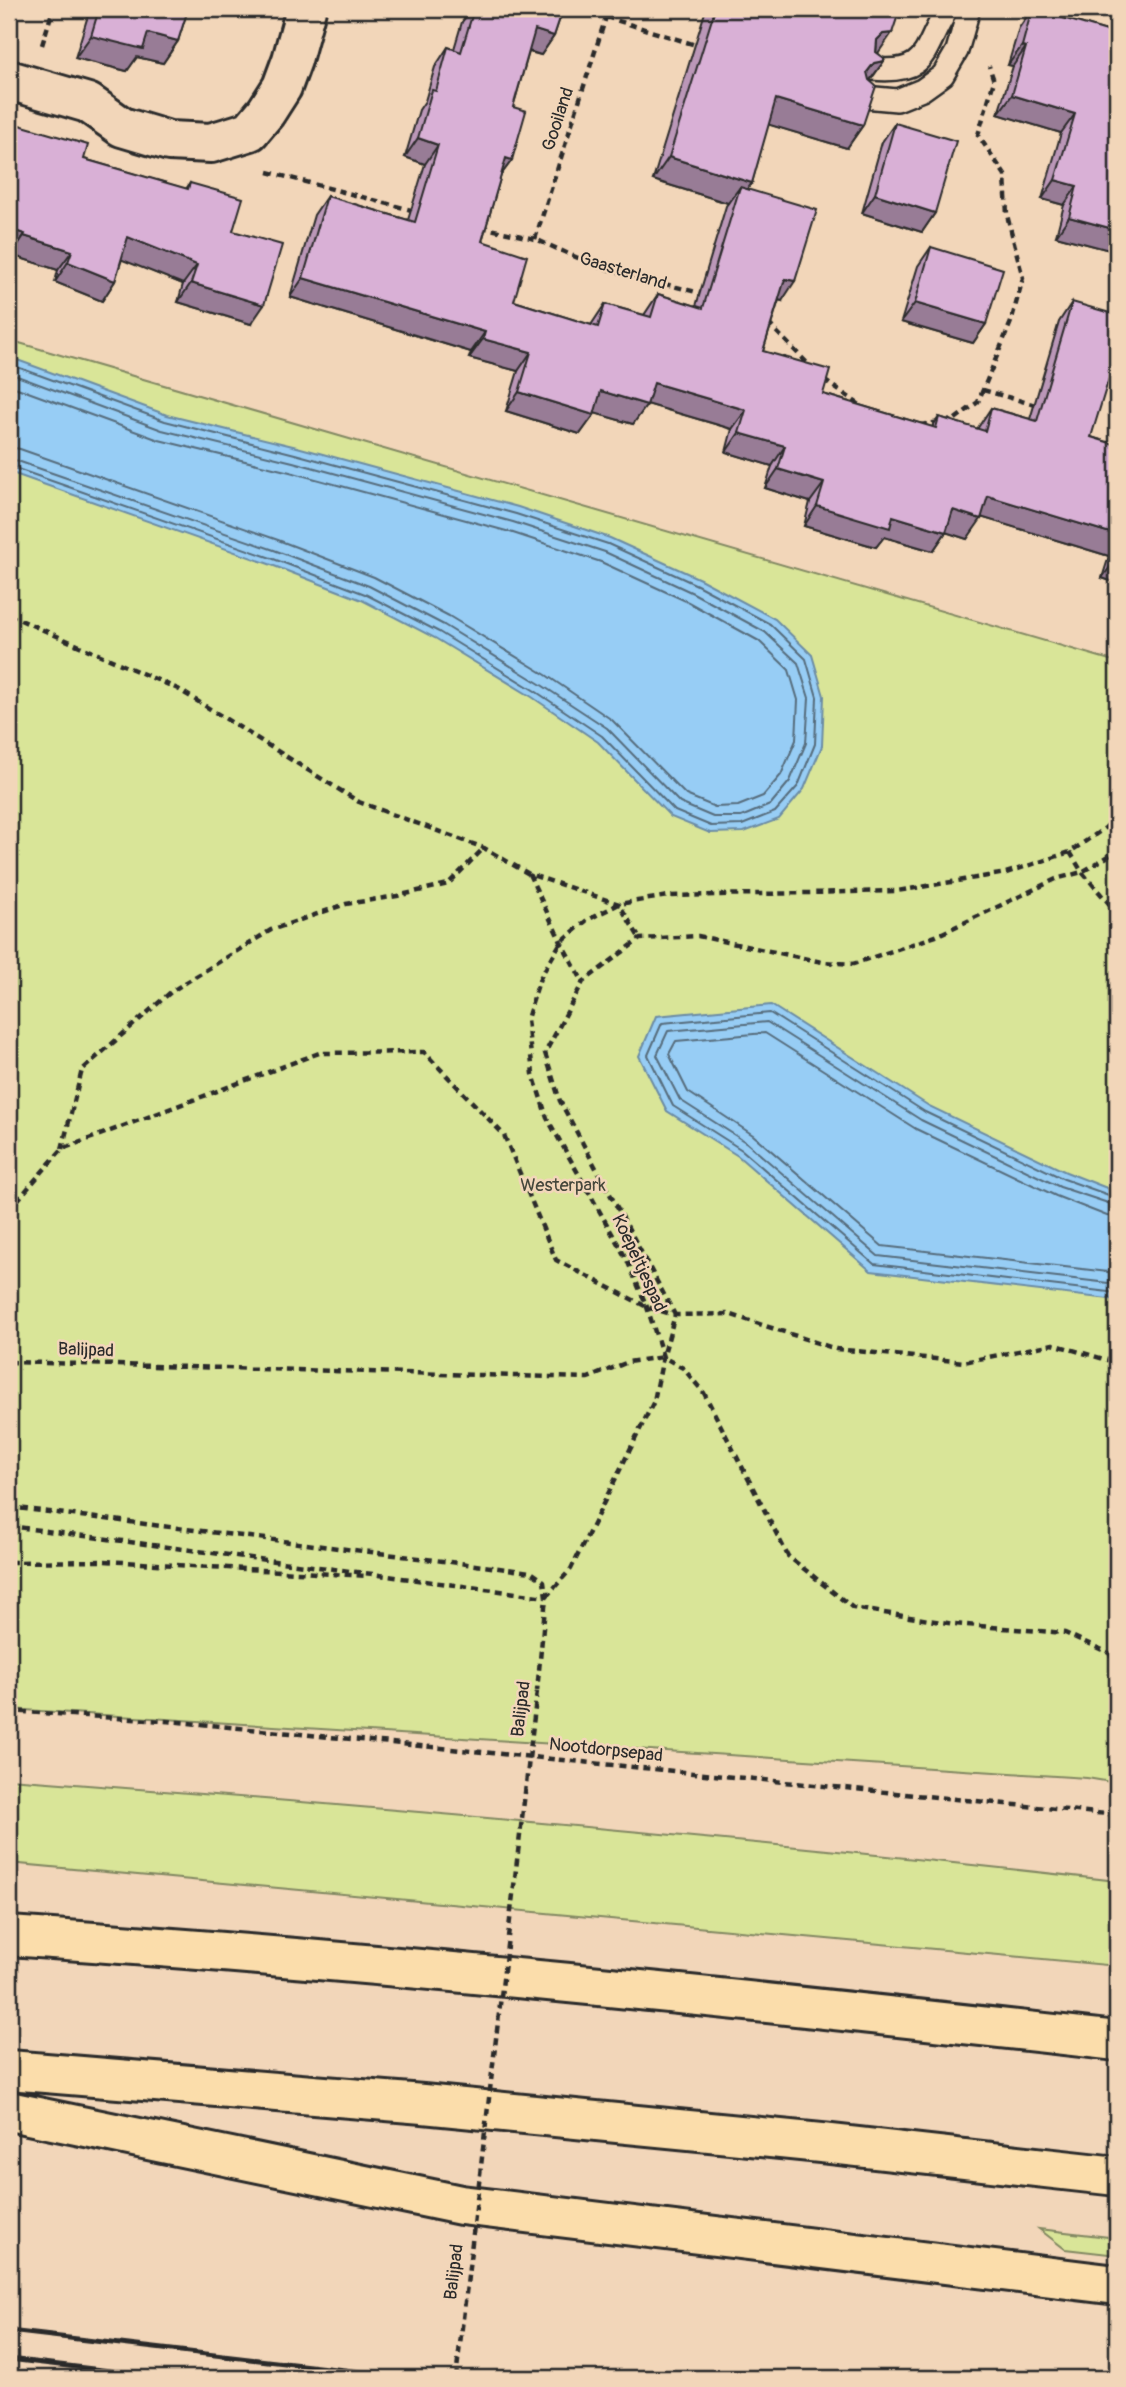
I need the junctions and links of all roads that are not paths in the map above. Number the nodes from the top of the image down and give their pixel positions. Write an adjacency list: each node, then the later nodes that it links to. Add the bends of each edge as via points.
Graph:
1 (306, 9): 5 (street, via 282,87 266,112 250,131 211,143 169,141 122,127 88,103)
2 (948, 9): 4 (lane, via 921,59 900,71)
3 (969, 9): 6 (lane, via 957,51 943,75 897,100)
4 (872, 69)
5 (9, 80)
6 (864, 97)
7 (9, 1936): 8 (highway, via 620,1989)
8 (1117, 2041)
9 (9, 2070): 11 (highway, via 423,2104)
10 (9, 2111): 12 (highway, via 461,2205)
11 (1117, 2176)
12 (1117, 2285)

